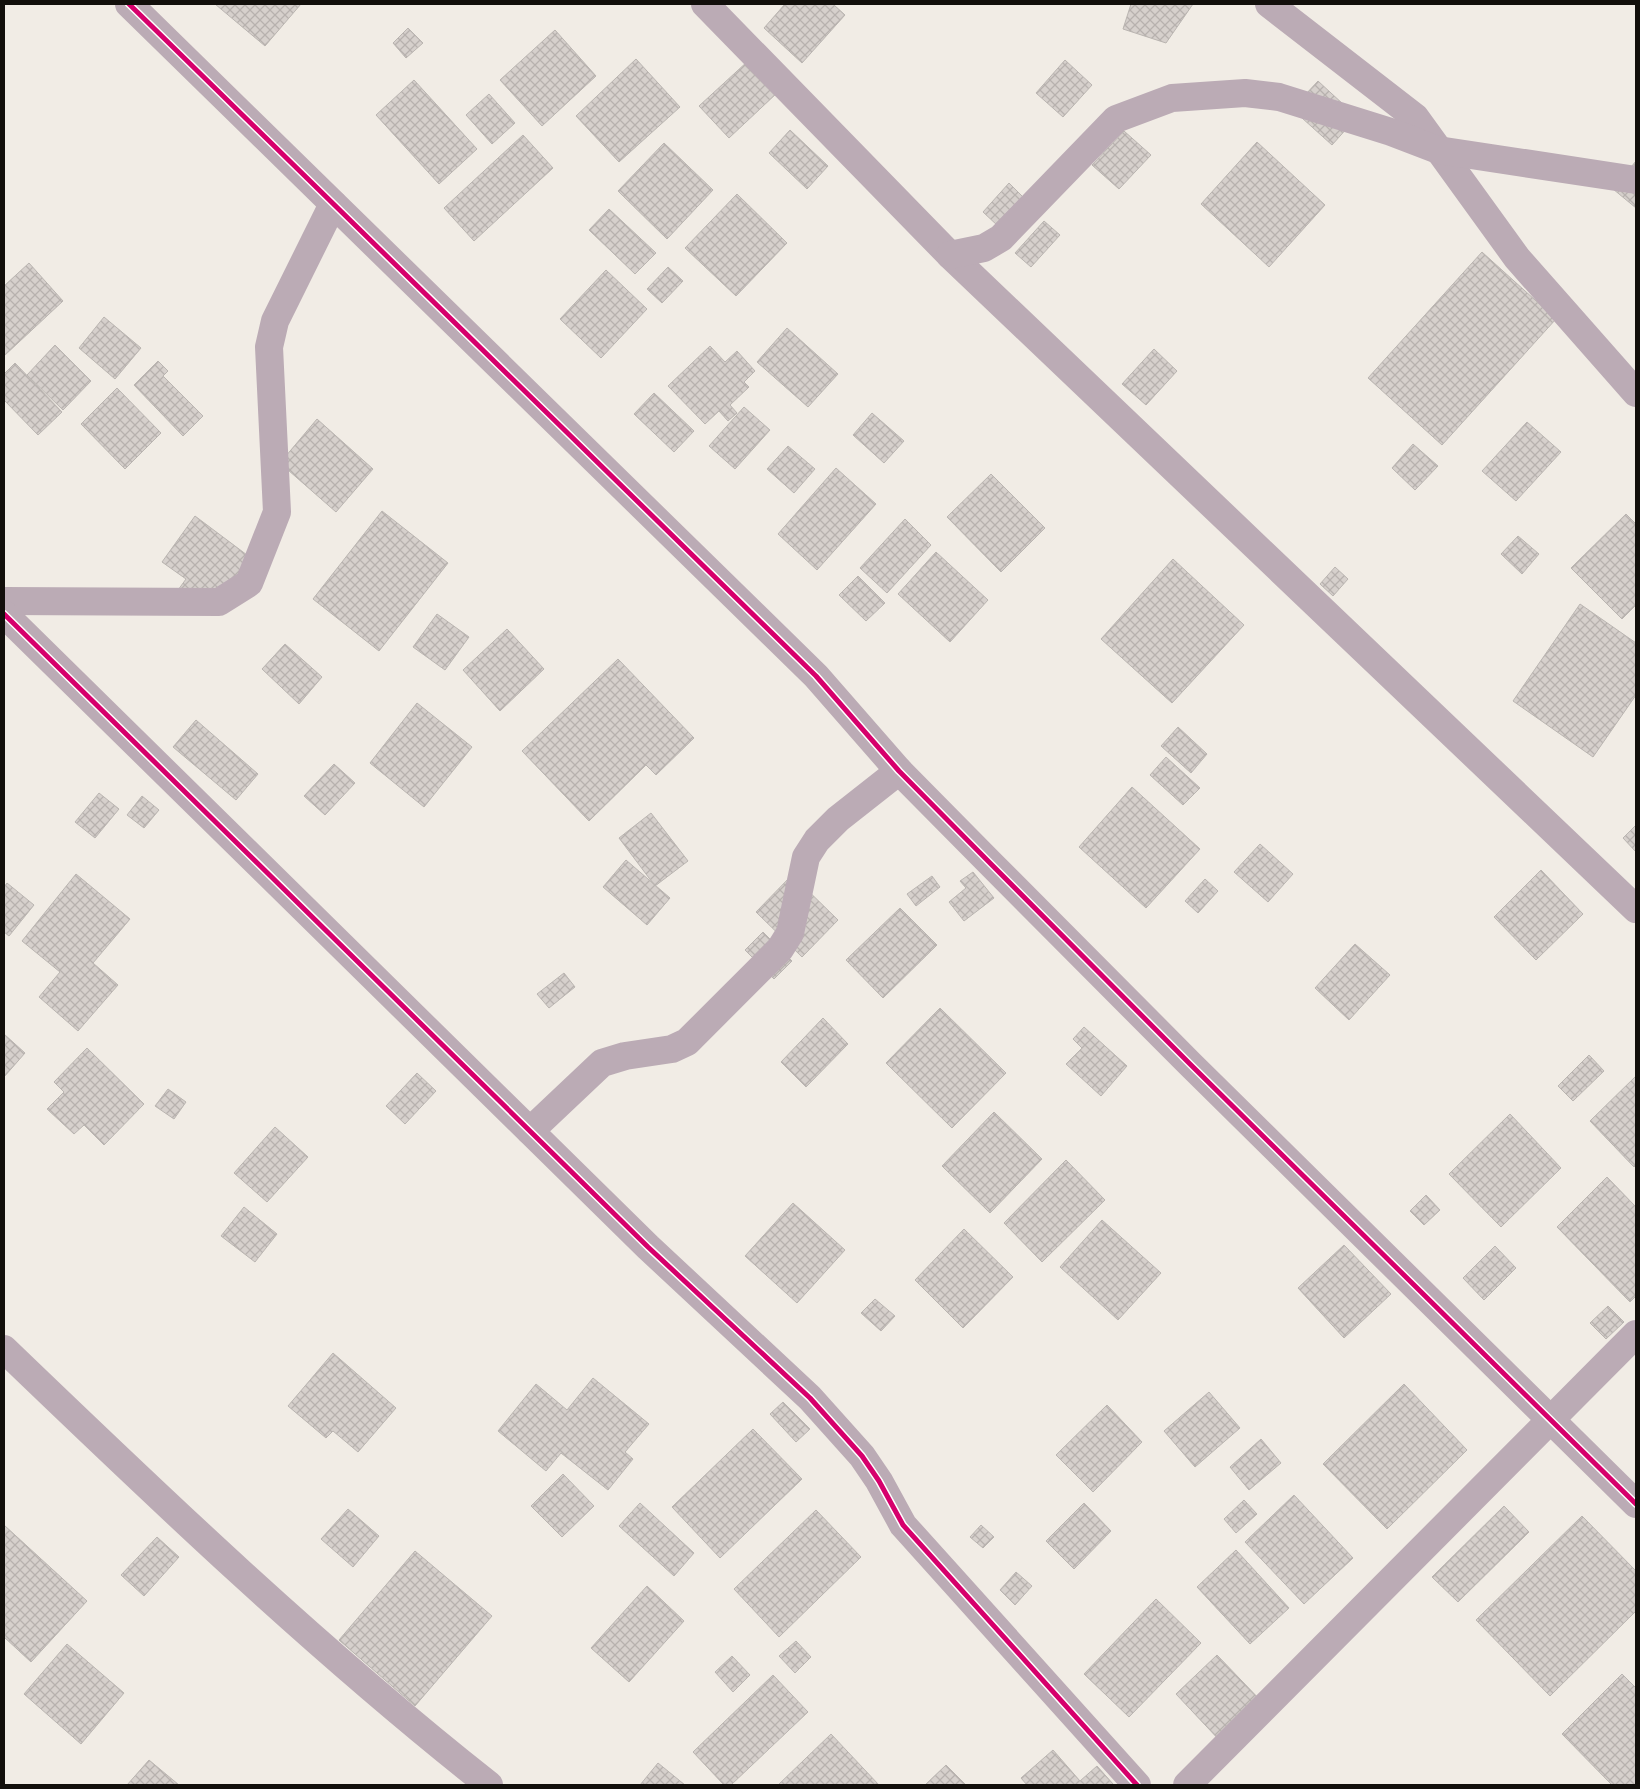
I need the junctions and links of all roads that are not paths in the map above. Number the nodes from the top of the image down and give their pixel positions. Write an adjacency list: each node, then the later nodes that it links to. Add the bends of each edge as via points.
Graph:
1 (128, 4): 6 (street)
2 (706, 4): 7 (street)
3 (1269, 4): 4 (street, via 1415,117)
4 (1438, 150): 5 (street); 7 (street, via 1279,97 1245,93 1172,98 1116,119 1001,238 984,248); 8 (street, via 1516,258)
5 (1636, 180)
6 (333, 204): 9 (street, via 275,321 269,347 278,512 249,583 219,602); 11 (street, via 816,676)
7 (950, 256): 12 (street)
8 (1636, 393)
9 (4, 601)
10 (4, 614): 13 (street)
11 (899, 770): 13 (street, via 817,840 806,857 790,933 780,950 687,1042 672,1049 602,1063); 16 (street)
12 (1636, 908)
13 (530, 1131): 19 (street, via 648,1247 810,1398 862,1456 903,1525)
14 (1636, 1334): 16 (street)
15 (4, 1349): 18 (street, via 312,1639)
16 (1549, 1419): 17 (street); 20 (street)
17 (1636, 1504)
18 (489, 1785)
19 (1137, 1785)
20 (1187, 1785)

